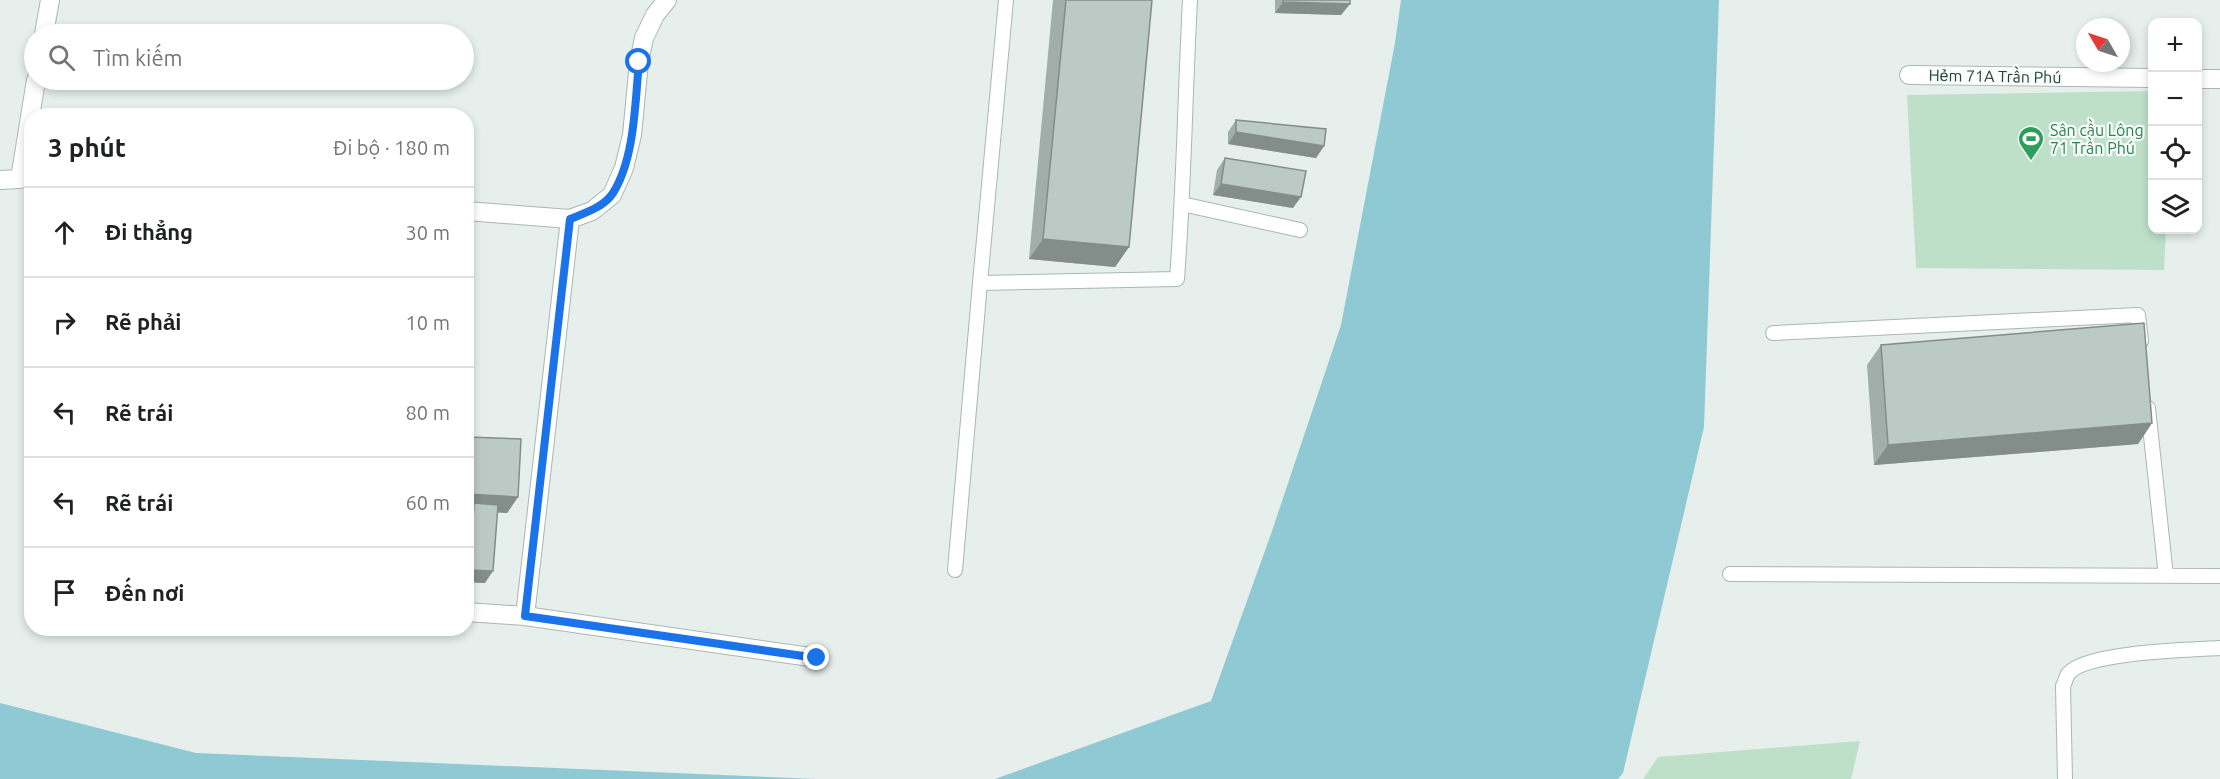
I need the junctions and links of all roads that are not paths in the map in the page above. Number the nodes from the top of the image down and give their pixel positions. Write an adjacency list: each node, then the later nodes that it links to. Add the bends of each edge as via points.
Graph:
1 (50, 0): 5 (street)
2 (667, 0): 16 (street, via 644,38 624,168 612,195 592,211)
3 (1006, 0): 18 (lane)
4 (1190, 0): 14 (lane)
5 (46, 24)
6 (1909, 75): 7 (street, Hẻm 71A Trần Phú)
7 (2148, 78)
8 (2202, 79): 9 (street)
9 (2220, 79)
10 (35, 90): 11 (street)
11 (33, 108)
12 (24, 179): 13 (street)
13 (0, 180)
14 (1182, 204): 17 (lane); 18 (lane, via 1177,279)
15 (474, 212): 16 (street)
16 (570, 219): 27 (street)
17 (1300, 230)
18 (980, 283): 22 (lane)
19 (1773, 333): 20 (lane, via 2138,315)
20 (2142, 351)
21 (2147, 398): 24 (lane)
22 (956, 570)
23 (1730, 574): 24 (lane)
24 (2166, 576): 25 (lane)
25 (2220, 576)
26 (474, 613): 27 (street)
27 (525, 616): 29 (street)
28 (2220, 648): 30 (lane, via 2118,656 2069,673 2063,686)
29 (817, 658)
30 (2065, 779)

